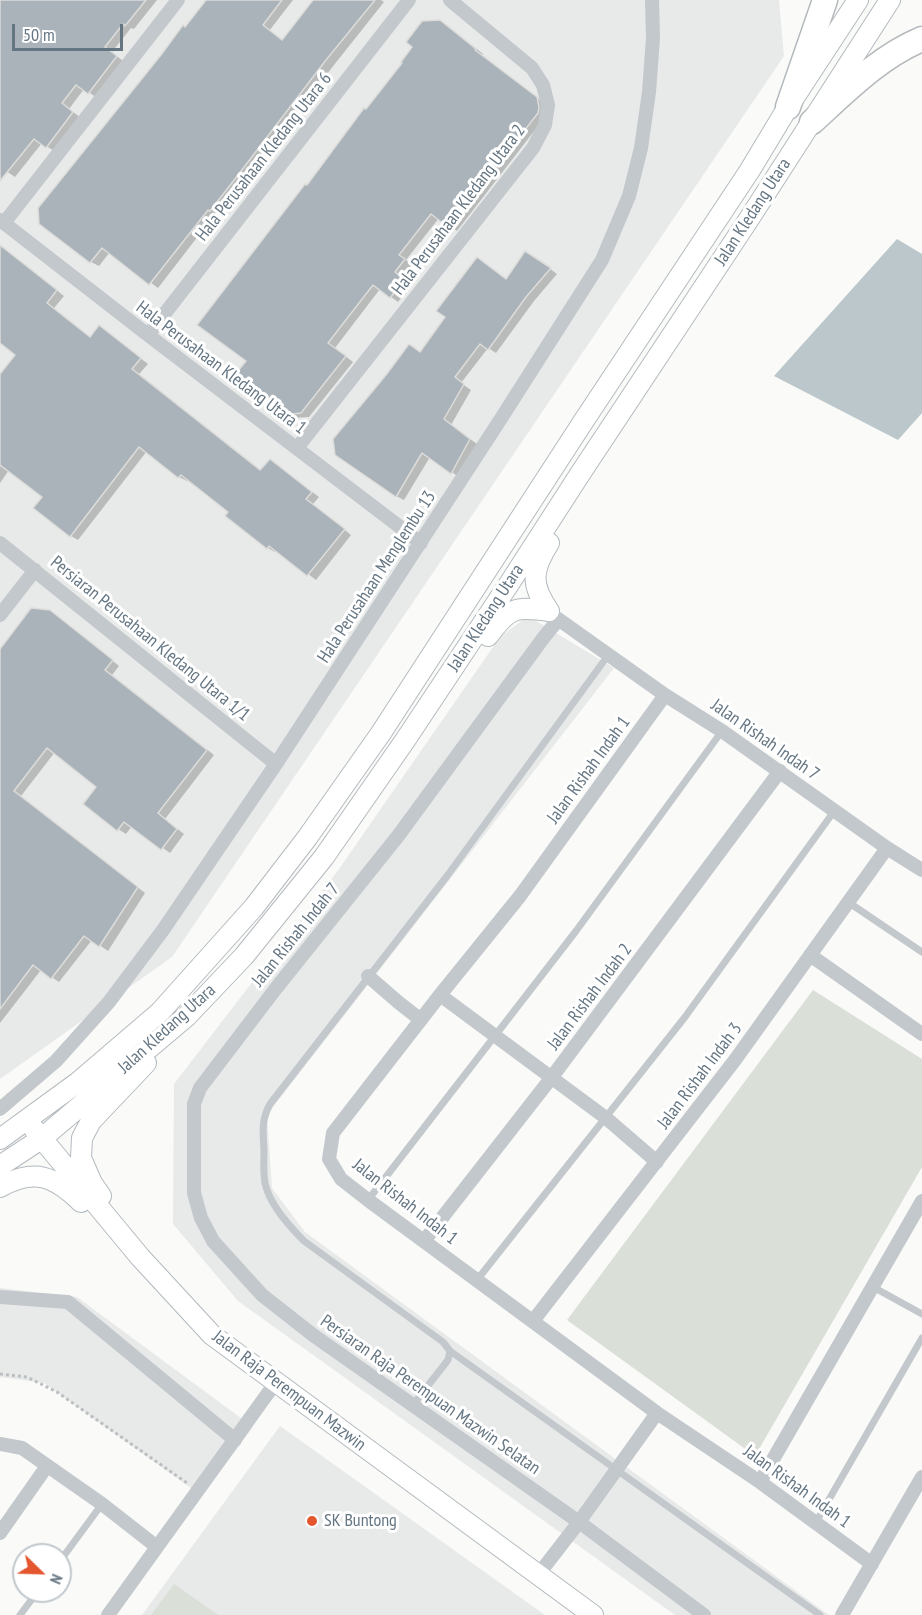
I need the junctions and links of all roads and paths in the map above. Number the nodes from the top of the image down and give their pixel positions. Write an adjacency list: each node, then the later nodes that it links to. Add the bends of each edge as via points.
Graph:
1 (178, 0): 11 (street)
2 (409, 0): 12 (street, Hala Perusahaan Kledang Utara 6)
3 (450, 0): 14 (street, Hala Perusahaan Kledang Utara 2, via 531,68 543,85 548,105 545,124 533,148)
4 (652, 0): 16 (street, Hala Perusahaan Menglembu 13, via 649,92 629,196 596,270)
5 (825, 0): 9 (highway)
6 (858, 0): 9 (main road, Jalan Kledang Utara)
7 (890, 0): 10 (main road, Jalan Kledang Utara)
8 (922, 39): 10 (highway, via 874,66)
9 (788, 107): 41 (main road, Jalan Kledang Utara, via 381,733 307,838 254,907 160,1012)
10 (812, 122): 13 (main road, Jalan Kledang Utara)
11 (2, 221): 12 (street, Hala Perusahaan Kledang Utara 1)
12 (148, 335): 14 (street, Hala Perusahaan Kledang Utara 1)
13 (652, 367): 19 (main road, via 618,436 536,567 534,583 541,601); 23 (main road, Jalan Kledang Utara)
14 (297, 448): 16 (street, Hala Perusahaan Kledang Utara 1)
15 (0, 543): 17 (street, Persiaran Perusahaan Kledang Utara 1/1)
16 (421, 543): 24 (street, Hala Perusahaan Menglembu 13)
17 (35, 570): 18 (street); 24 (street, Persiaran Perusahaan Kledang Utara 1/1)
18 (0, 615)
19 (554, 616): 20 (street, Jalan Rishah Indah 7); 23 (main road, via 529,608 508,613 451,691); 53 (street, Jalan Rishah Indah 7, via 544,637 398,836 200,1089 194,1104 194,1192 201,1218 213,1241)
20 (609, 654): 21 (street, Jalan Rishah Indah 7); 32 (lane)
21 (665, 694): 22 (street, Jalan Rishah Indah 7); 33 (street, Jalan Rishah Indah 1, via 520,896)
22 (722, 731): 25 (street, Jalan Rishah Indah 7); 37 (lane)
23 (406, 739): 34 (main road, Jalan Kledang Utara, via 324,857 244,956)
24 (276, 764): 39 (street, Hala Perusahaan Menglembu 13, via 109,1002 56,1061)
25 (780, 771): 26 (street, Jalan Rishah Indah 7); 38 (street, Jalan Rishah Indah 2)
26 (835, 810): 27 (street, Jalan Rishah Indah 7); 40 (lane, via 685,1017)
27 (887, 848): 28 (street, Jalan Rishah Indah 7); 29 (street, Jalan Rishah Indah 3)
28 (922, 870)
29 (848, 902): 30 (lane); 31 (street, Jalan Rishah Indah 3)
30 (922, 952)
31 (810, 955): 36 (street); 44 (street, Jalan Rishah Indah 3)
32 (369, 976): 35 (street); 58 (lane, via 264,1115 265,1182 275,1206 304,1241)
33 (440, 995): 35 (street, Jalan Rishah Indah 1); 37 (street)
34 (187, 1016): 43 (main road, Jalan Kledang Utara); 50 (main road, via 91,1120 82,1138 81,1158 92,1183)
35 (421, 1020): 47 (street, Jalan Rishah Indah 1, via 333,1133 329,1159 341,1179)
36 (922, 1034)
37 (495, 1036): 38 (street); 47 (lane)
38 (552, 1077): 40 (street); 49 (street, Jalan Rishah Indah 2)
39 (0, 1109)
40 (606, 1118): 44 (street); 51 (lane)
41 (27, 1120): 42 (main road, Jalan Kledang Utara); 43 (main road, Jalan Raja Perempuan Mazwin)
42 (0, 1139)
43 (41, 1139): 45 (main road, Jalan Kledang Utara); 50 (main road, Jalan Raja Perempuan Mazwin)
44 (657, 1162): 56 (street, Jalan Rishah Indah 3)
45 (0, 1166)
46 (0, 1187): 50 (main road, via 15,1179 36,1176 57,1182)
47 (368, 1200): 49 (street, Jalan Rishah Indah 1)
48 (922, 1201): 52 (street)
49 (424, 1241): 51 (street, Jalan Rishah Indah 1)
50 (140, 1257): 60 (main road, Jalan Raja Perempuan Mazwin, via 212,1335)
51 (477, 1280): 56 (street, Jalan Rishah Indah 1)
52 (873, 1287): 55 (lane); 68 (street)
53 (262, 1295): 61 (street, Persiaran Raja Perempuan Mazwin Selatan)
54 (0, 1297): 63 (street, via 68,1302)
55 (922, 1314)
56 (533, 1321): 62 (street, Jalan Rishah Indah 1)
57 (922, 1338): 72 (lane)
58 (450, 1351): 61 (lane, via 448,1360); 66 (lane)
59 (0, 1374): 69 (path, via 27,1377 57,1392)
60 (276, 1382): 63 (street); 77 (main road, Jalan Raja Perempuan Mazwin)
61 (412, 1406): 71 (street, Persiaran Raja Perempuan Mazwin Selatan)
62 (657, 1413): 66 (street); 68 (street, Jalan Rishah Indah 1)
63 (235, 1440): 69 (street)
64 (0, 1444): 65 (street, via 21,1448)
65 (48, 1466): 70 (street); 73 (street)
66 (616, 1469): 71 (street); 81 (lane)
67 (922, 1477): 76 (street)
68 (760, 1482): 72 (street, Jalan Rishah Indah 1)
69 (199, 1491): 75 (street)
70 (102, 1504): 74 (lane); 75 (street)
71 (579, 1522): 77 (street); 80 (street, Persiaran Raja Perempuan Mazwin Selatan)
72 (816, 1522): 76 (street, Jalan Rishah Indah 1)
73 (0, 1533)
74 (72, 1545)
75 (157, 1547): 78 (street)
76 (872, 1564): 82 (street)
77 (538, 1575): 79 (main road, Jalan Raja Perempuan Mazwin)
78 (108, 1615)
79 (593, 1615)
80 (704, 1615)
81 (820, 1615)
82 (842, 1615)

